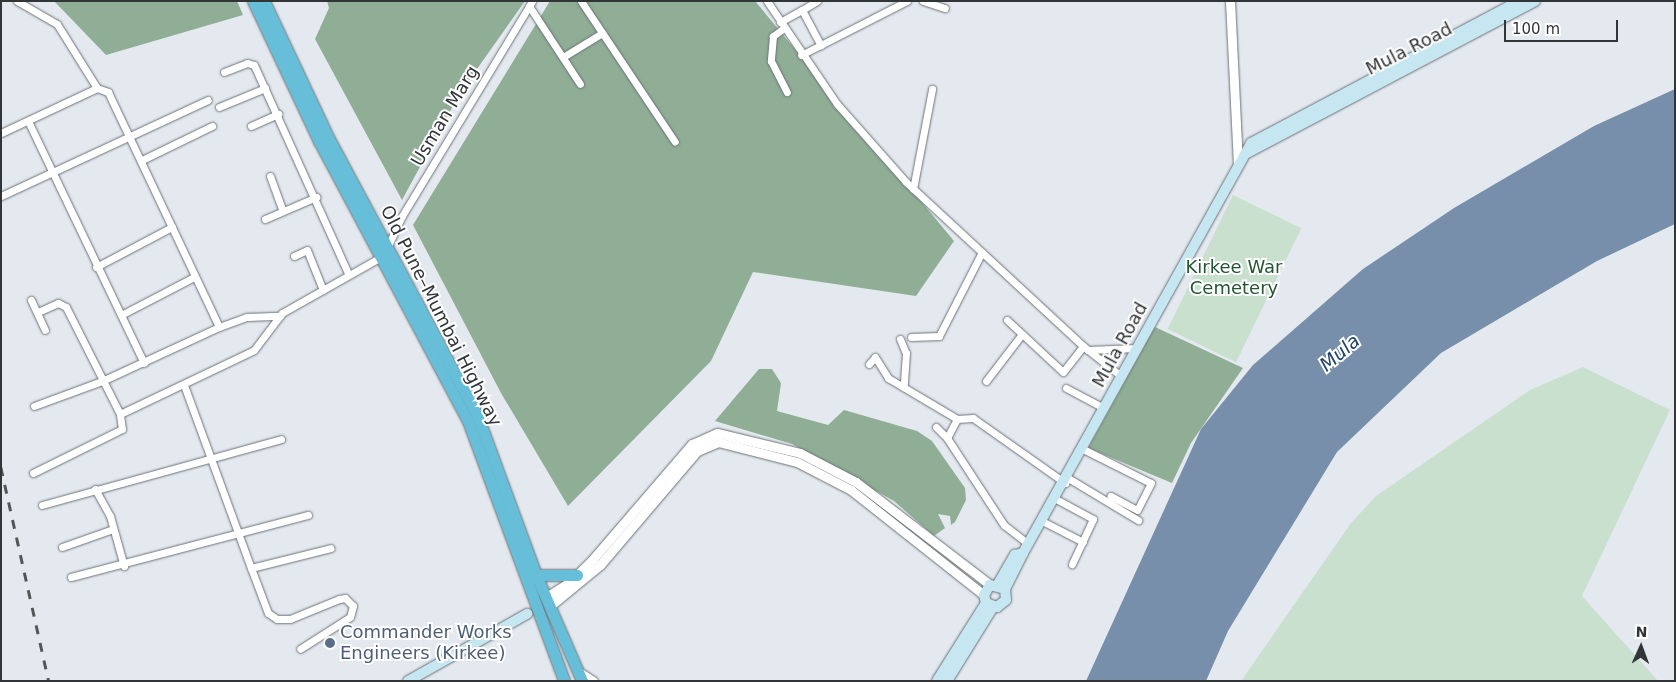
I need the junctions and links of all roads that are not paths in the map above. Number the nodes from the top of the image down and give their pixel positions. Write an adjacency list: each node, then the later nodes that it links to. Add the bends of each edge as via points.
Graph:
1 (17, 1): 25 (street, via 57,24)
2 (253, 1): 48 (highway, Old Pune–Mumbai Highway, via 319,141)
3 (264, 1): 48 (highway, Old Pune–Mumbai Highway)
4 (580, 1): 18 (street)
5 (767, 1): 17 (street)
6 (818, 1): 15 (street)
7 (885, 1): 16 (street)
8 (907, 1): 16 (street)
9 (923, 1): 14 (street)
10 (1230, 1): 39 (street)
11 (1519, 1): 23 (main road, Mula Road)
12 (1535, 1): 23 (main road, Mula Road)
13 (530, 4): 21 (street); 48 (street, Usman Marg, via 402,216)
14 (945, 8)
15 (802, 10): 17 (street); 19 (street)
16 (889, 10): 19 (street)
17 (782, 25): 20 (street); 28 (street, via 774,36 771,61)
18 (602, 33): 21 (street); 37 (street)
19 (821, 45): 20 (street)
20 (801, 55): 42 (street, via 837,104)
21 (563, 58): 24 (street)
22 (224, 72): 26 (street, via 252,64)
23 (1380, 77): 39 (main road, Mula Road, via 1245,154)
24 (580, 84)
25 (97, 88): 32 (street); 36 (street, via 108,92)
26 (265, 88): 30 (street); 31 (street)
27 (932, 89): 42 (street)
28 (787, 92)
29 (208, 100): 36 (street)
30 (219, 107)
31 (278, 114): 34 (street); 44 (street)
32 (29, 123): 35 (street); 40 (street)
33 (212, 126): 38 (street)
34 (251, 126)
35 (1, 133)
36 (130, 136): 38 (street); 40 (street)
37 (675, 142)
38 (142, 160): 47 (street)
39 (1238, 163): 66 (main road, Mula Road)
40 (51, 170): 43 (street); 51 (street)
41 (270, 176): 45 (street)
42 (913, 188): 49 (street)
43 (1, 196)
44 (316, 197): 45 (street); 52 (street)
45 (284, 211): 46 (street)
46 (265, 219)
47 (172, 227): 51 (street); 53 (street)
48 (384, 252): 52 (street); 102 (highway, Old Pune–Mumbai Highway, via 478,417); 108 (highway, Old Pune–Mumbai Highway, via 468,421)
49 (982, 252): 63 (street, via 939,336); 65 (street)
50 (294, 256): 54 (street, via 307,250)
51 (96, 267): 57 (street)
52 (349, 275): 54 (street)
53 (194, 277): 57 (street); 60 (street)
54 (323, 290): 58 (street)
55 (31, 300): 56 (street)
56 (38, 312): 61 (street); 71 (street, via 58,303 66,308)
57 (121, 315): 67 (street)
58 (280, 316): 60 (street, via 247,318); 73 (street, via 254,350)
59 (1007, 320): 62 (street)
60 (219, 327): 67 (street)
61 (45, 330)
62 (1022, 334): 65 (street, via 1063,372); 70 (street)
63 (911, 337)
64 (900, 339): 72 (street, via 907,365)
65 (1085, 348): 66 (street); 69 (street)
66 (1137, 348): 69 (main road, Mula Road)
67 (144, 364): 71 (street)
68 (869, 364): 72 (street, via 875,357 885,376)
69 (1121, 376): 76 (main road, Mula Road)
70 (986, 381)
71 (102, 382): 75 (street); 77 (street)
72 (904, 384): 78 (street)
73 (184, 385): 77 (street); 83 (street)
74 (1066, 388): 76 (street)
75 (34, 406)
76 (1104, 408): 82 (main road, Mula Road)
77 (120, 414): 84 (street, via 122,428 107,440)
78 (957, 420): 80 (street); 85 (street, via 973,418)
79 (936, 427): 80 (street)
80 (947, 438): 98 (street, via 1004,526)
81 (281, 439): 83 (street)
82 (1083, 449): 85 (main road, Mula Road); 87 (street, via 1151,483 1137,510)
83 (208, 458): 86 (street); 94 (street)
84 (33, 472)
85 (1066, 481): 88 (main road, Mula Road); 91 (street)
86 (95, 489): 89 (street); 93 (street)
87 (1112, 496)
88 (1056, 498): 92 (main road, Mula Road); 95 (street, via 1094,519)
89 (42, 505)
90 (308, 515): 94 (street)
91 (1138, 520)
92 (1042, 521): 95 (street); 98 (main road, Mula Road)
93 (113, 529): 96 (street); 100 (street)
94 (238, 535): 100 (street); 101 (street)
95 (1083, 542): 99 (street)
96 (62, 547)
97 (331, 548): 101 (street)
98 (1025, 549): 105 (main road, Mula Road)
99 (1072, 564)
100 (124, 566): 104 (street)
101 (251, 568): 109 (street, via 268,613 276,619 290,619 339,599 345,598 353,606 350,616)
102 (536, 575): 103 (highway); 106 (highway, Old Pune–Mumbai Highway)
103 (577, 575): 105 (street, via 686,450 718,433 800,453 856,482); 106 (street)
104 (71, 577)
105 (998, 586): 107 (main road, Mula Road); 107 (main road, Mula Road, via 1004,604)
106 (548, 602): 107 (street, via 600,565 697,451 718,442 797,462 851,490); 108 (main road); 110 (highway, Old Pune–Mumbai Highway)
107 (987, 602): 114 (main road, Mula Road); 115 (main road)
108 (537, 608): 111 (main road); 112 (highway, Old Pune–Mumbai Highway)
109 (300, 649)
110 (581, 676): 113 (street)
111 (408, 681)
112 (564, 681)
113 (593, 681)
114 (937, 681)
115 (948, 681)

